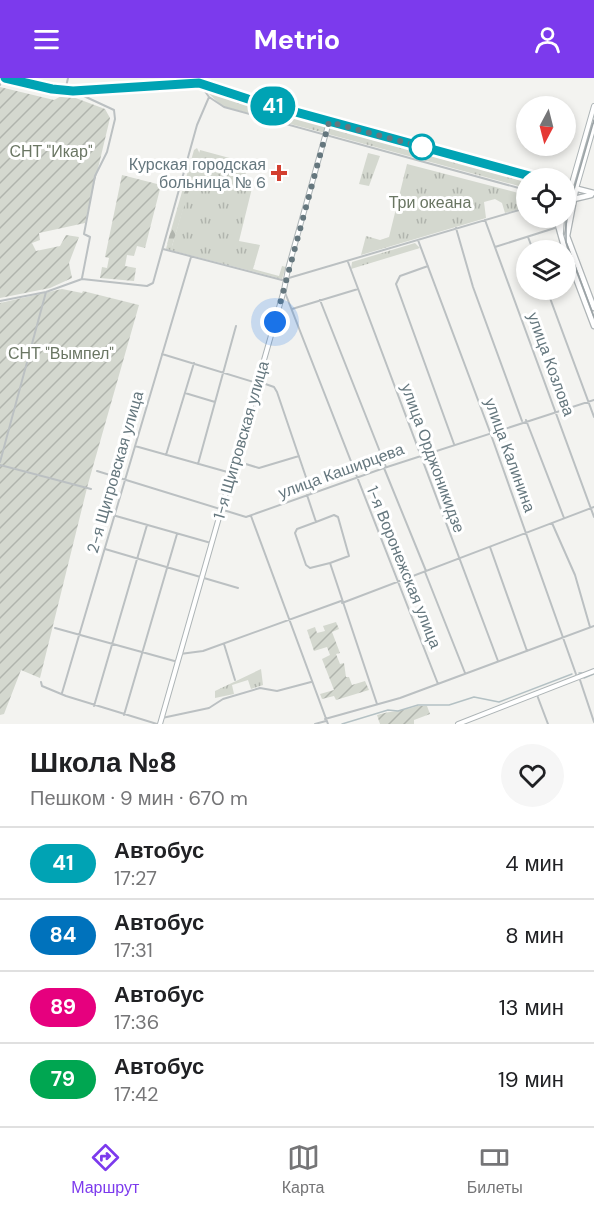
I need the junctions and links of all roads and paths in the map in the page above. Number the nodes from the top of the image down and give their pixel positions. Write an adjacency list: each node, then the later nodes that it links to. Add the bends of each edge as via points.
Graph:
1 (3, 78): 6 (street); 7 (street)
2 (68, 78): 7 (street)
3 (191, 78): 4 (main road); 5 (street)
4 (199, 83): 5 (street); 9 (street); 11 (main road)
5 (184, 84): 8 (street)
6 (0, 85)
7 (65, 91): 8 (street)
8 (73, 91): 36 (street, via 114,110 115,118 105,157 95,176 84,234 90,237)
9 (209, 97): 13 (street, via 224,107); 32 (street, via 197,125)
10 (594, 106): 14 (street)
11 (329, 122): 13 (street, 1-я Щигровская улица); 15 (main road)
12 (594, 126): 17 (street)
13 (326, 136): 16 (street); 38 (street, 1-я Щигровская улица)
14 (574, 168)
15 (516, 172)
16 (516, 187)
17 (576, 189): 18 (main road)
18 (594, 194): 19 (main road)
19 (576, 198)
20 (516, 211): 21 (street)
21 (485, 220): 22 (street); 31 (street, улица Козлова)
22 (456, 228): 29 (street); 59 (street, via 473,287)
23 (555, 228): 27 (street)
24 (558, 228): 28 (main road)
25 (562, 228): 28 (street)
26 (569, 228): 45 (main road, via 567,236)
27 (528, 237): 30 (street); 31 (street)
28 (561, 238)
29 (418, 240): 34 (street); 35 (street, улица Калинина)
30 (529, 240)
31 (495, 247): 57 (street, улица Козлова)
32 (163, 249): 33 (street); 36 (street, via 153,283 147,286)
33 (191, 257): 38 (street); 49 (street, 2-я Щигровская улица)
34 (348, 262): 38 (street); 39 (street, улица Орджоникидзе)
35 (428, 266): 60 (street, улица Калинина); 61 (street, via 400,276 396,282)
36 (82, 279): 41 (street)
37 (576, 279): 48 (main road)
38 (286, 280): 40 (street, 1-я Щигровская улица)
39 (358, 289): 42 (street); 65 (street, улица Орджоникидзе)
40 (285, 290): 46 (street, 1-я Воронежская улица); 52 (street, 1-я Щигровская улица)
41 (46, 292): 44 (street); 67 (street)
42 (320, 300): 46 (street); 69 (street)
43 (551, 300): 55 (street)
44 (0, 301)
45 (594, 308)
46 (292, 309): 72 (street, 1-я Воронежская улица)
47 (236, 326): 51 (street)
48 (594, 326)
49 (162, 354): 50 (street); 62 (street, 2-я Щигровская улица)
50 (194, 363): 51 (street); 53 (street)
51 (223, 373): 52 (street); 56 (street)
52 (257, 382): 64 (street, via 274,387 277,392); 66 (street, 1-я Щигровская улица)
53 (185, 393): 56 (street); 63 (street)
54 (594, 400): 55 (street, улица Каширцева)
55 (588, 401): 57 (street, улица Каширцева); 58 (street)
56 (215, 402): 68 (street)
57 (555, 412): 59 (street, улица Каширцева); 76 (street, улица Козлова)
58 (594, 417)
59 (524, 421): 60 (street, улица Каширцева); 81 (street)
60 (490, 432): 61 (street, улица Каширцева); 86 (street, улица Калинина)
61 (454, 444): 65 (street, улица Каширцева)
62 (135, 446): 63 (street); 73 (street, 2-я Щигровская улица)
63 (166, 455): 68 (street)
64 (299, 456): 66 (street, via 259,468); 75 (street)
65 (420, 456): 69 (street, улица Каширцева); 91 (street, улица Орджоникидзе)
66 (234, 461): 71 (street, 1-я Щигровская улица)
67 (0, 464): 74 (street)
68 (198, 464): 71 (street)
69 (385, 467): 72 (street, улица Каширцева); 94 (street)
70 (97, 471): 73 (street)
71 (231, 473): 77 (street, 1-я Щигровская улица)
72 (356, 477): 75 (street, улица Каширцева); 96 (street, 1-я Воронежская улица)
73 (125, 481): 77 (street); 78 (street, 2-я Щигровская улица)
74 (90, 489)
75 (309, 494): 79 (street, улица Каширцева); 82 (street)
76 (592, 507): 80 (street, улица Козлова); 81 (street)
77 (221, 508): 79 (street, via 239,517); 87 (street, 1-я Щигровская улица)
78 (115, 516): 84 (street); 89 (street, 2-я Щигровская улица)
79 (251, 516): 99 (street)
80 (594, 517)
81 (564, 519): 83 (street)
82 (316, 522): 92 (street, via 296,531 306,565 310,568); 92 (street, via 338,517 349,556)
83 (552, 523): 86 (street); 100 (street)
84 (147, 525): 85 (street); 90 (street)
85 (177, 534): 87 (street); 93 (street)
86 (526, 534): 88 (street); 103 (street, улица Калинина)
87 (211, 543): 95 (street, 1-я Щигровская улица)
88 (490, 547): 91 (street); 106 (street)
89 (105, 549): 90 (street); 102 (street, 2-я Щигровская улица)
90 (137, 558): 93 (street); 104 (street)
91 (458, 560): 94 (street); 109 (street, улица Орджоникидзе)
92 (330, 563): 98 (street)
93 (168, 567): 95 (street); 107 (street)
94 (426, 572): 96 (street); 112 (street)
95 (202, 577): 97 (street); 108 (street, 1-я Щигровская улица)
96 (397, 582): 98 (street); 117 (street, 1-я Воронежская улица)
97 (238, 588)
98 (341, 602): 99 (street); 120 (street)
99 (288, 620): 105 (street); 116 (street)
100 (592, 627): 103 (street)
101 (55, 628): 102 (street)
102 (80, 634): 104 (street); 118 (street, 2-я Щигровская улица)
103 (563, 638): 106 (street); 113 (street, улица Калинина)
104 (112, 643): 107 (street); 121 (street)
105 (224, 644): 108 (street, via 194,654); 114 (street)
106 (527, 651): 109 (street)
107 (143, 652): 110 (street); 122 (street)
108 (180, 654): 110 (street, 1-я Щигровская улица)
109 (498, 661): 112 (street)
110 (178, 662): 123 (street, 1-я Щигровская улица)
111 (594, 671): 113 (street)
112 (466, 673): 117 (street)
113 (578, 677): 119 (street); 125 (street, улица Калинина)
114 (236, 680)
115 (41, 682): 118 (street)
116 (311, 682): 123 (street, via 277,691 260,688 209,708); 124 (street)
117 (438, 684): 120 (street)
118 (62, 693): 121 (street)
119 (537, 694): 128 (street); 129 (street)
120 (378, 705): 124 (street)
121 (94, 706): 122 (street)
122 (124, 715): 126 (street)
123 (161, 718): 126 (street, 1-я Щигровская улица)
124 (326, 721): 127 (street)
125 (594, 723)
126 (158, 724)
127 (315, 724)
128 (458, 724)
129 (548, 724)

